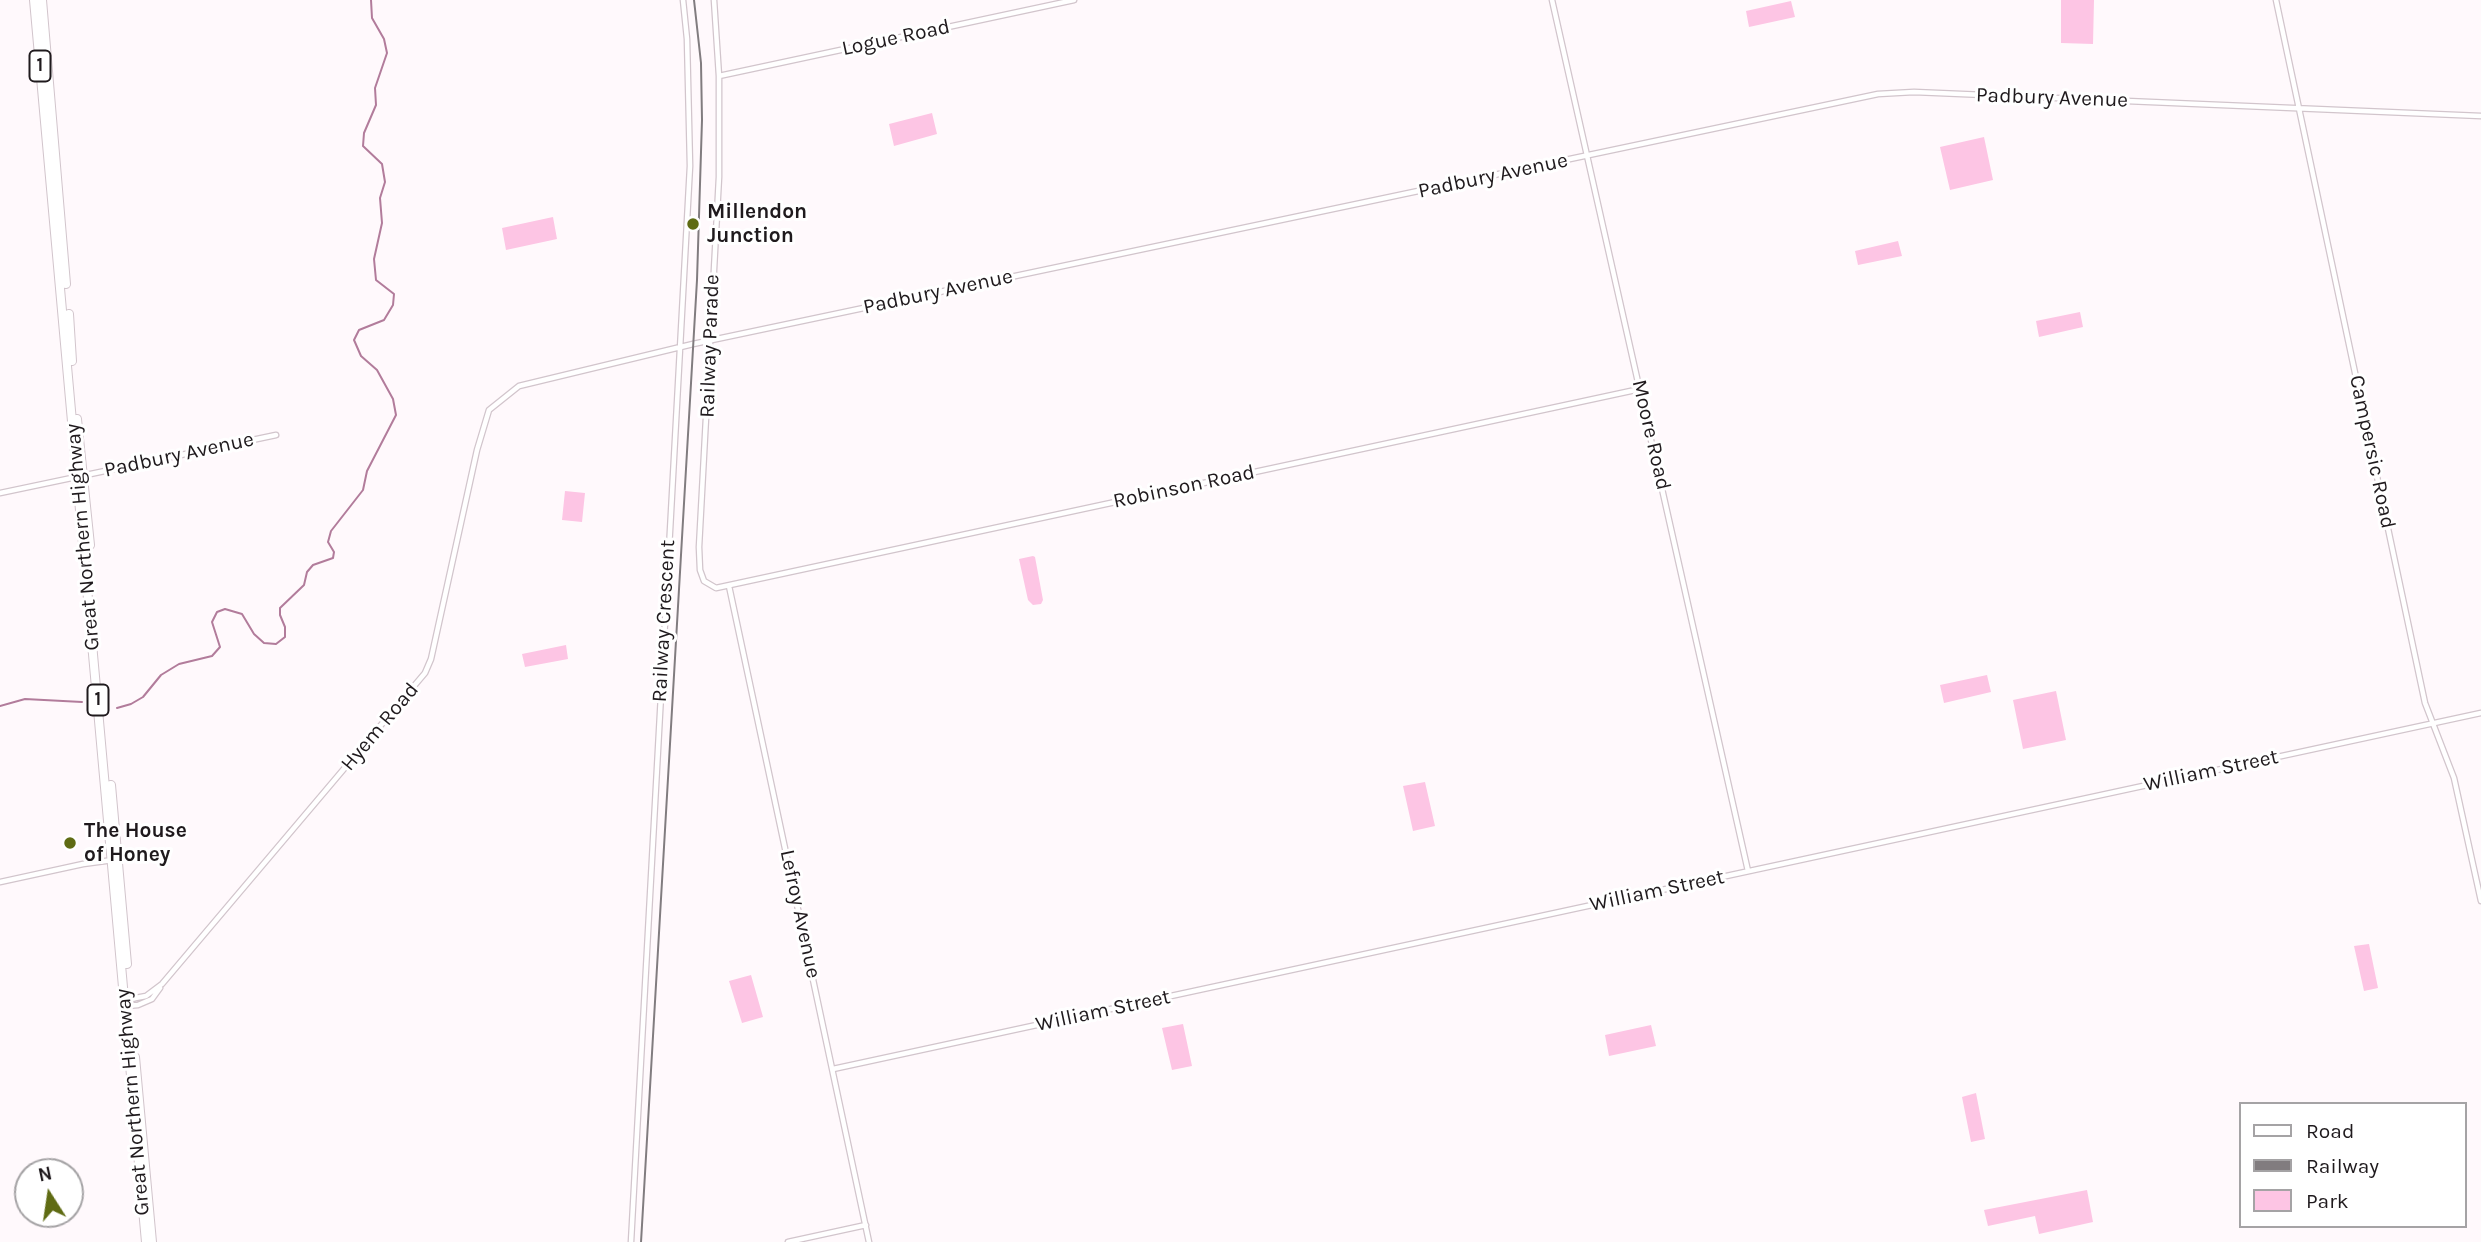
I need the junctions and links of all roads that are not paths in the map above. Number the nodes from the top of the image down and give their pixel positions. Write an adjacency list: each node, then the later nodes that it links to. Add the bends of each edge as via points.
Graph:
1 (34, 0): 17 (highway, Great Northern Highway / 1)
2 (41, 0): 17 (highway, Great Northern Highway / 1)
3 (682, 0): 13 (street, Railway Crescent, via 690,166)
4 (714, 0): 8 (street, Railway Parade)
5 (1074, 0): 8 (street, Logue Road)
6 (1552, 0): 11 (street, Moore Road)
7 (2276, 0): 9 (street, Campersic Road)
8 (719, 76): 12 (street, Railway Parade, via 719,177)
9 (2298, 108): 10 (street, Padbury Avenue); 11 (street, Padbury Avenue, via 1878,94); 21 (street, Campersic Road)
10 (2481, 116)
11 (1587, 156): 12 (street, Padbury Avenue); 15 (street, Moore Road)
12 (709, 341): 13 (street, Padbury Avenue); 19 (street, Railway Parade, via 700,570 704,581 716,588)
13 (678, 347): 14 (street, Padbury Avenue); 31 (street, Railway Crescent)
14 (519, 386): 26 (street, Hyem Road, via 489,410 425,673 162,984)
15 (1640, 389): 19 (street, Robinson Road); 23 (street, Moore Road)
16 (276, 435): 17 (street, Padbury Avenue)
17 (80, 476): 18 (street, Padbury Avenue); 22 (highway, Great Northern Highway / 1)
18 (0, 493)
19 (729, 586): 27 (street, Lefroy Avenue)
20 (2481, 713): 21 (street, William Street)
21 (2431, 723): 23 (street, William Street); 25 (street, Campersic Road, via 2454,778)
22 (115, 860): 24 (street); 26 (highway, Great Northern Highway / 1)
23 (1748, 871): 27 (street, William Street)
24 (0, 882)
25 (2481, 901)
26 (128, 1003): 29 (highway, Great Northern Highway / 1); 30 (highway, Great Northern Highway / 1)
27 (833, 1069): 28 (street, Lefroy Avenue)
28 (866, 1225): 32 (street); 33 (street, Lefroy Avenue)
29 (146, 1242)
30 (152, 1242)
31 (631, 1242)
32 (788, 1242)
33 (869, 1242)

